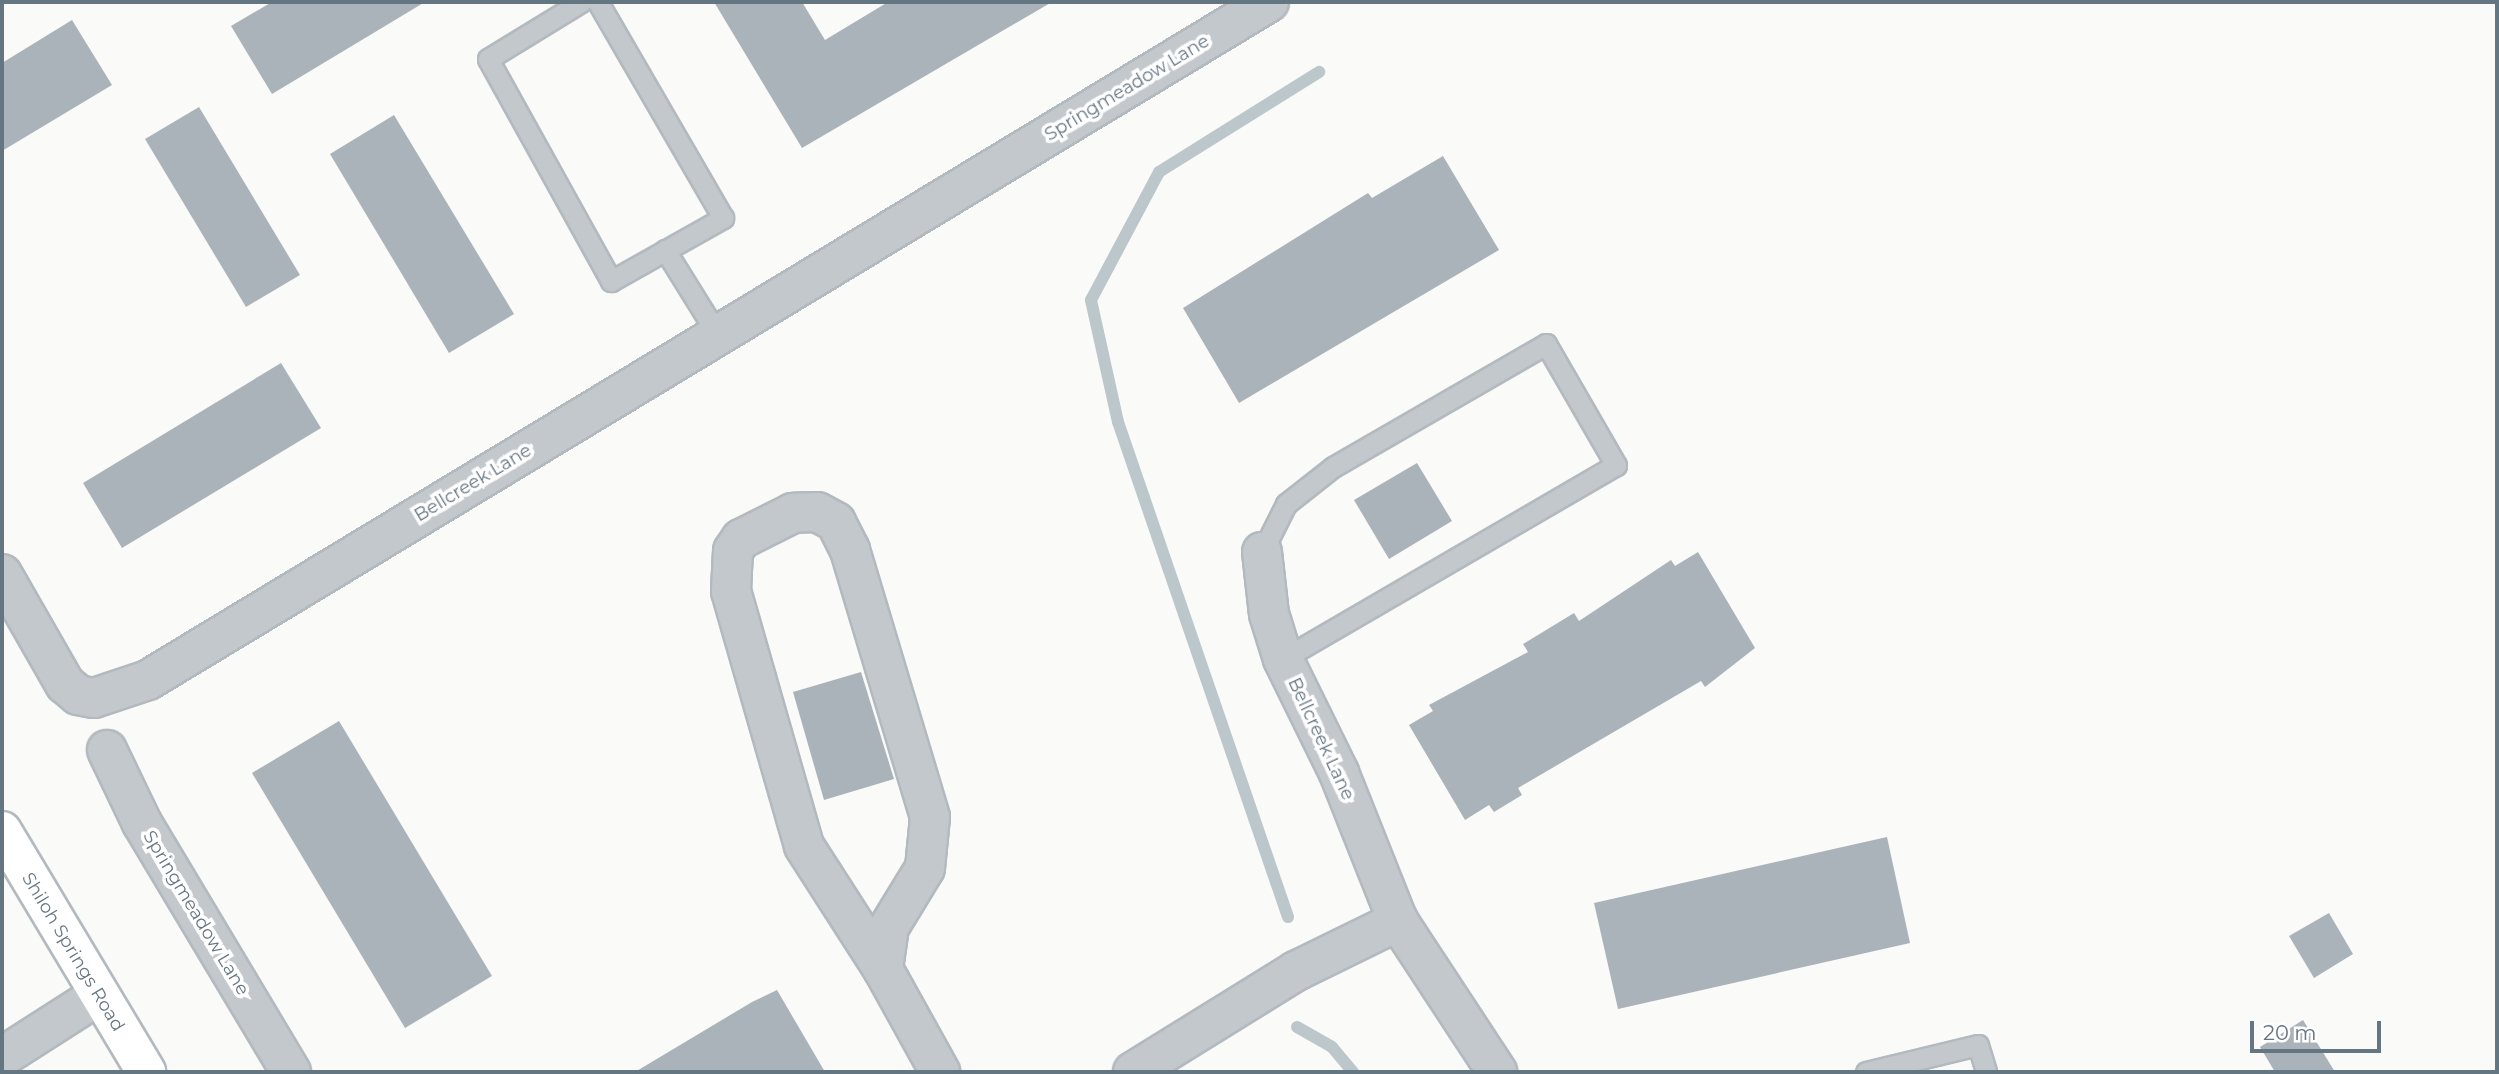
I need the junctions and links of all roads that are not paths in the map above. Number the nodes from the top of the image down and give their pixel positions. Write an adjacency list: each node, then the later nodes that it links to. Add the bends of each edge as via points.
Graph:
1 (581, 2): 5 (lane, via 488,59 611,281)
2 (598, 2): 5 (lane, via 723,218)
3 (1269, 2): 4 (street, Springmeadow Lane)
4 (984, 174): 6 (street, Bellcreek Lane)
5 (665, 250): 6 (lane)
6 (718, 335): 8 (street, Bellcreek Lane, via 148,680 94,698 78,695 65,684)
7 (1262, 552): 9 (street, Bellcreek Lane, via 1269,614); 9 (lane, via 1286,504 1333,467 1546,344 1616,465)
8 (2, 574)
9 (1283, 659): 12 (street, Bellcreek Lane, via 1339,773)
10 (107, 750): 16 (street, Springmeadow Lane, via 142,823)
11 (2, 831): 14 (street, Shiloh Springs Road)
12 (1398, 921): 19 (street, via 1296,971); 20 (street, Bellcreek Lane)
13 (883, 969): 13 (street, via 889,927 926,868 930,817 850,550 836,522 817,512 793,513 741,539 733,551 731,591 804,846); 18 (street)
14 (99, 995): 15 (street); 17 (street, Shiloh Springs Road)
15 (2, 1057)
16 (284, 1070)
17 (146, 1072)
18 (940, 1072)
19 (1133, 1072)
20 (1497, 1072)
21 (1866, 1072): 22 (lane, via 1978,1045)
22 (1986, 1072)

